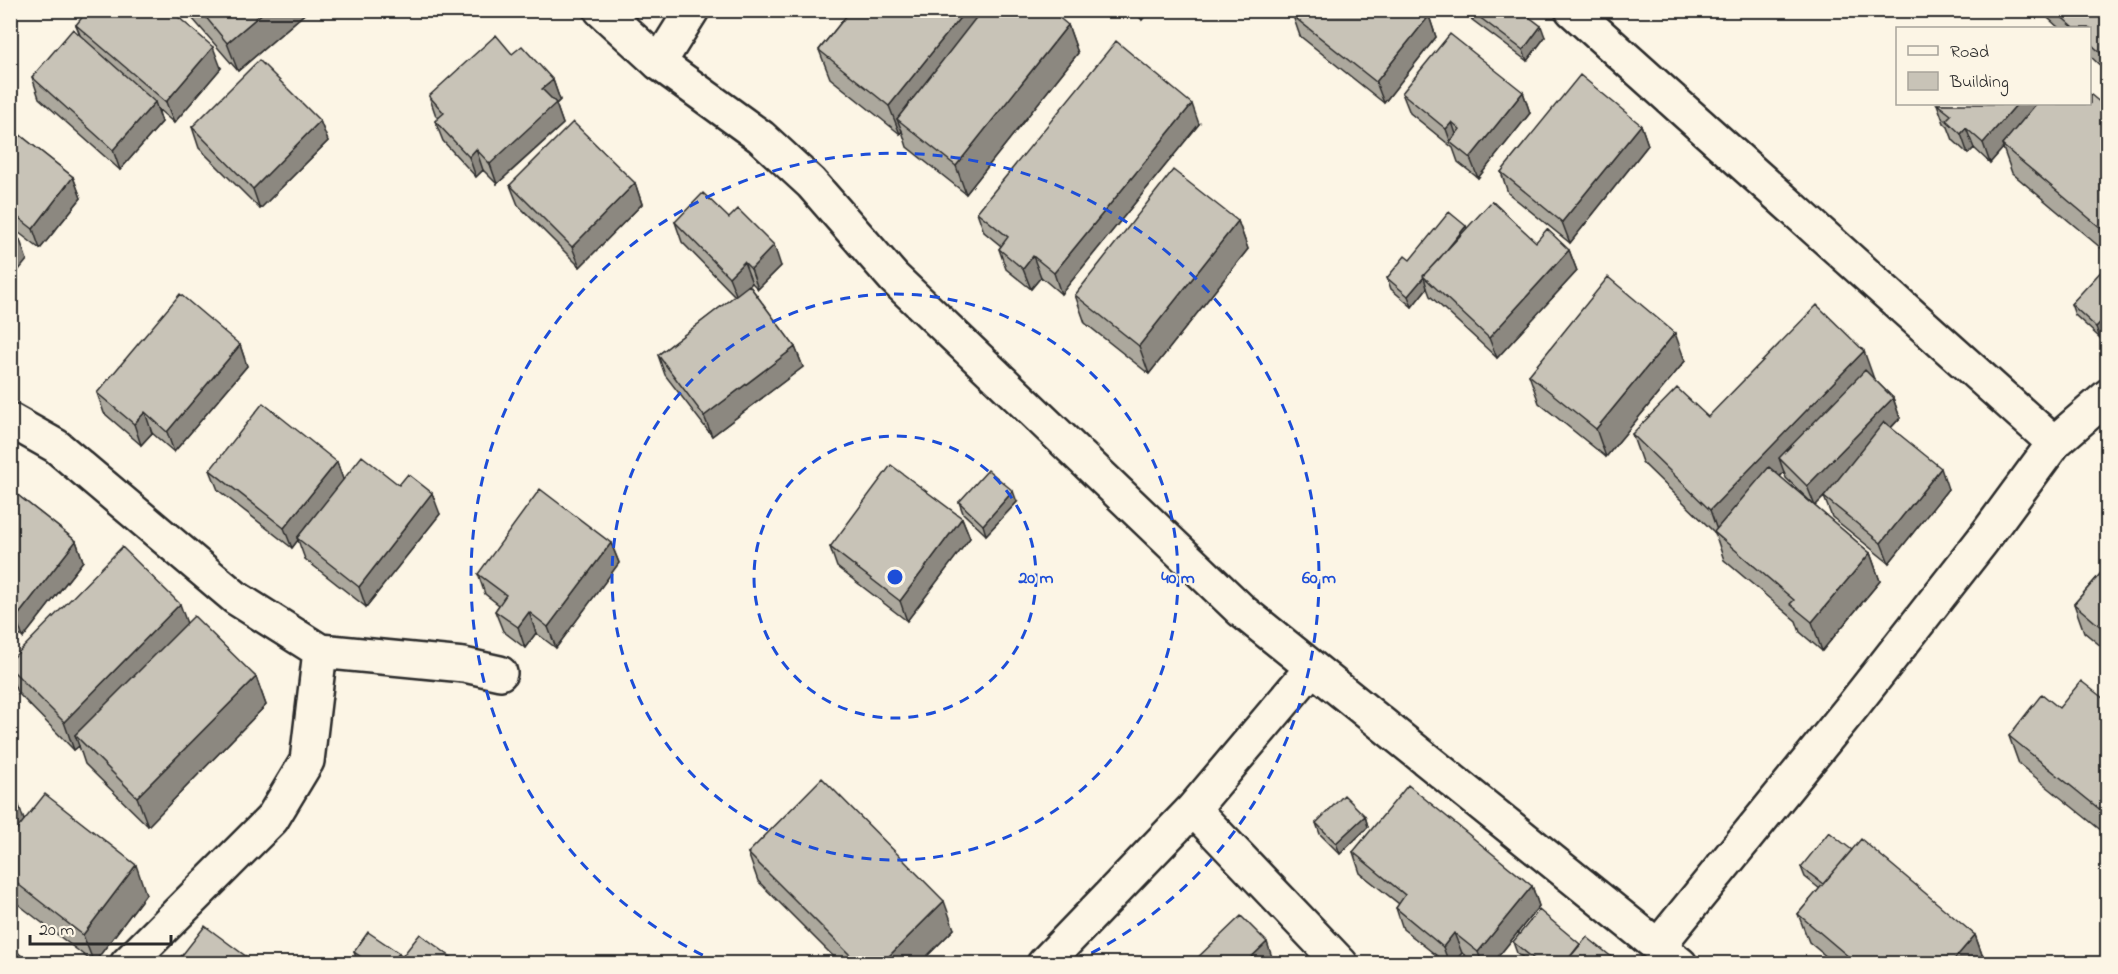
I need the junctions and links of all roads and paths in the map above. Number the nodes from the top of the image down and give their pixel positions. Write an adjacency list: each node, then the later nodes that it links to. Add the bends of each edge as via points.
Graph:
1 (601, 10): 4 (street)
2 (692, 10): 4 (street)
3 (1574, 11): 7 (street)
4 (658, 63): 9 (street, via 761,137 811,183 894,278 1242,611)
5 (2108, 396): 7 (street)
6 (10, 420): 8 (street, via 56,447 236,598)
7 (2054, 442): 12 (street)
8 (320, 651): 10 (street, via 464,665); 13 (street, via 307,761 284,800 272,819)
9 (1312, 668): 11 (street); 12 (street)
10 (500, 673)
11 (1192, 809): 14 (street); 15 (street)
12 (1669, 955)
13 (127, 963)
14 (1044, 963)
15 (1341, 963)

